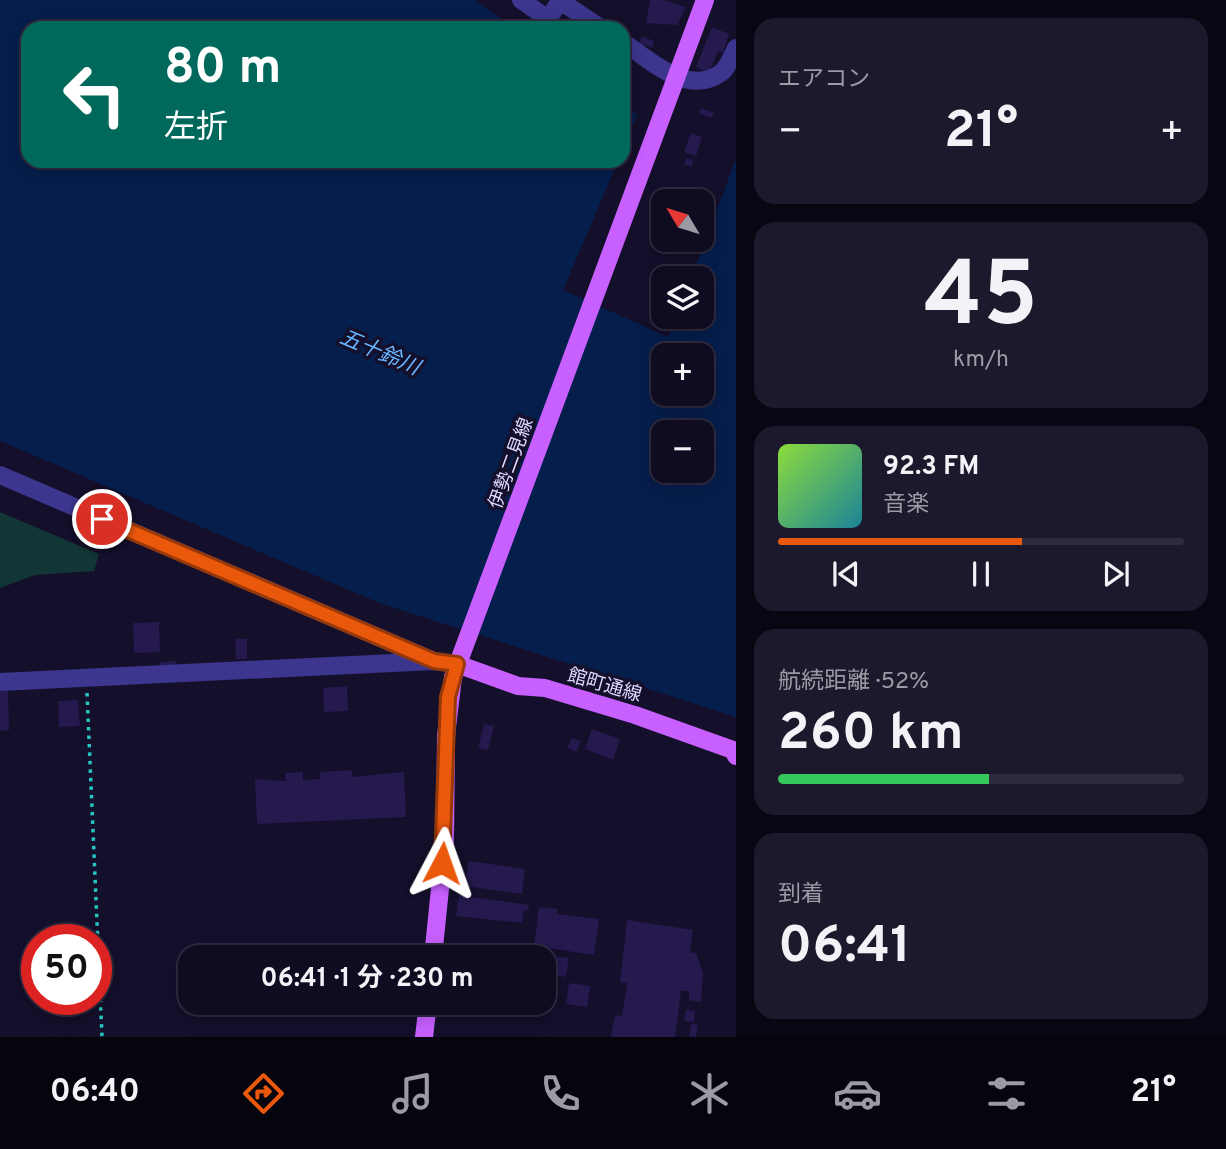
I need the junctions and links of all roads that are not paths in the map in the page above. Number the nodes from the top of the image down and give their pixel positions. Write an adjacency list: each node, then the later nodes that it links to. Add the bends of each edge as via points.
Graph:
1 (521, 0): 2 (street, via 548,19)
2 (560, 0): 4 (street)
3 (705, 0): 7 (main road, 伊勢二見線)
4 (591, 21)
5 (630, 47): 7 (street)
6 (736, 48): 7 (street, via 723,71 703,82)
7 (676, 78): 10 (main road, 伊勢二見線)
8 (0, 475): 9 (street)
9 (434, 661): 10 (street); 11 (street)
10 (457, 664): 12 (main road, 館町通線, via 518,686 545,688 635,715); 13 (main road, 伊勢二見線, via 448,697 445,840)
11 (0, 682)
12 (735, 752)
13 (434, 945)
14 (427, 1015): 15 (main road)
15 (424, 1037)

